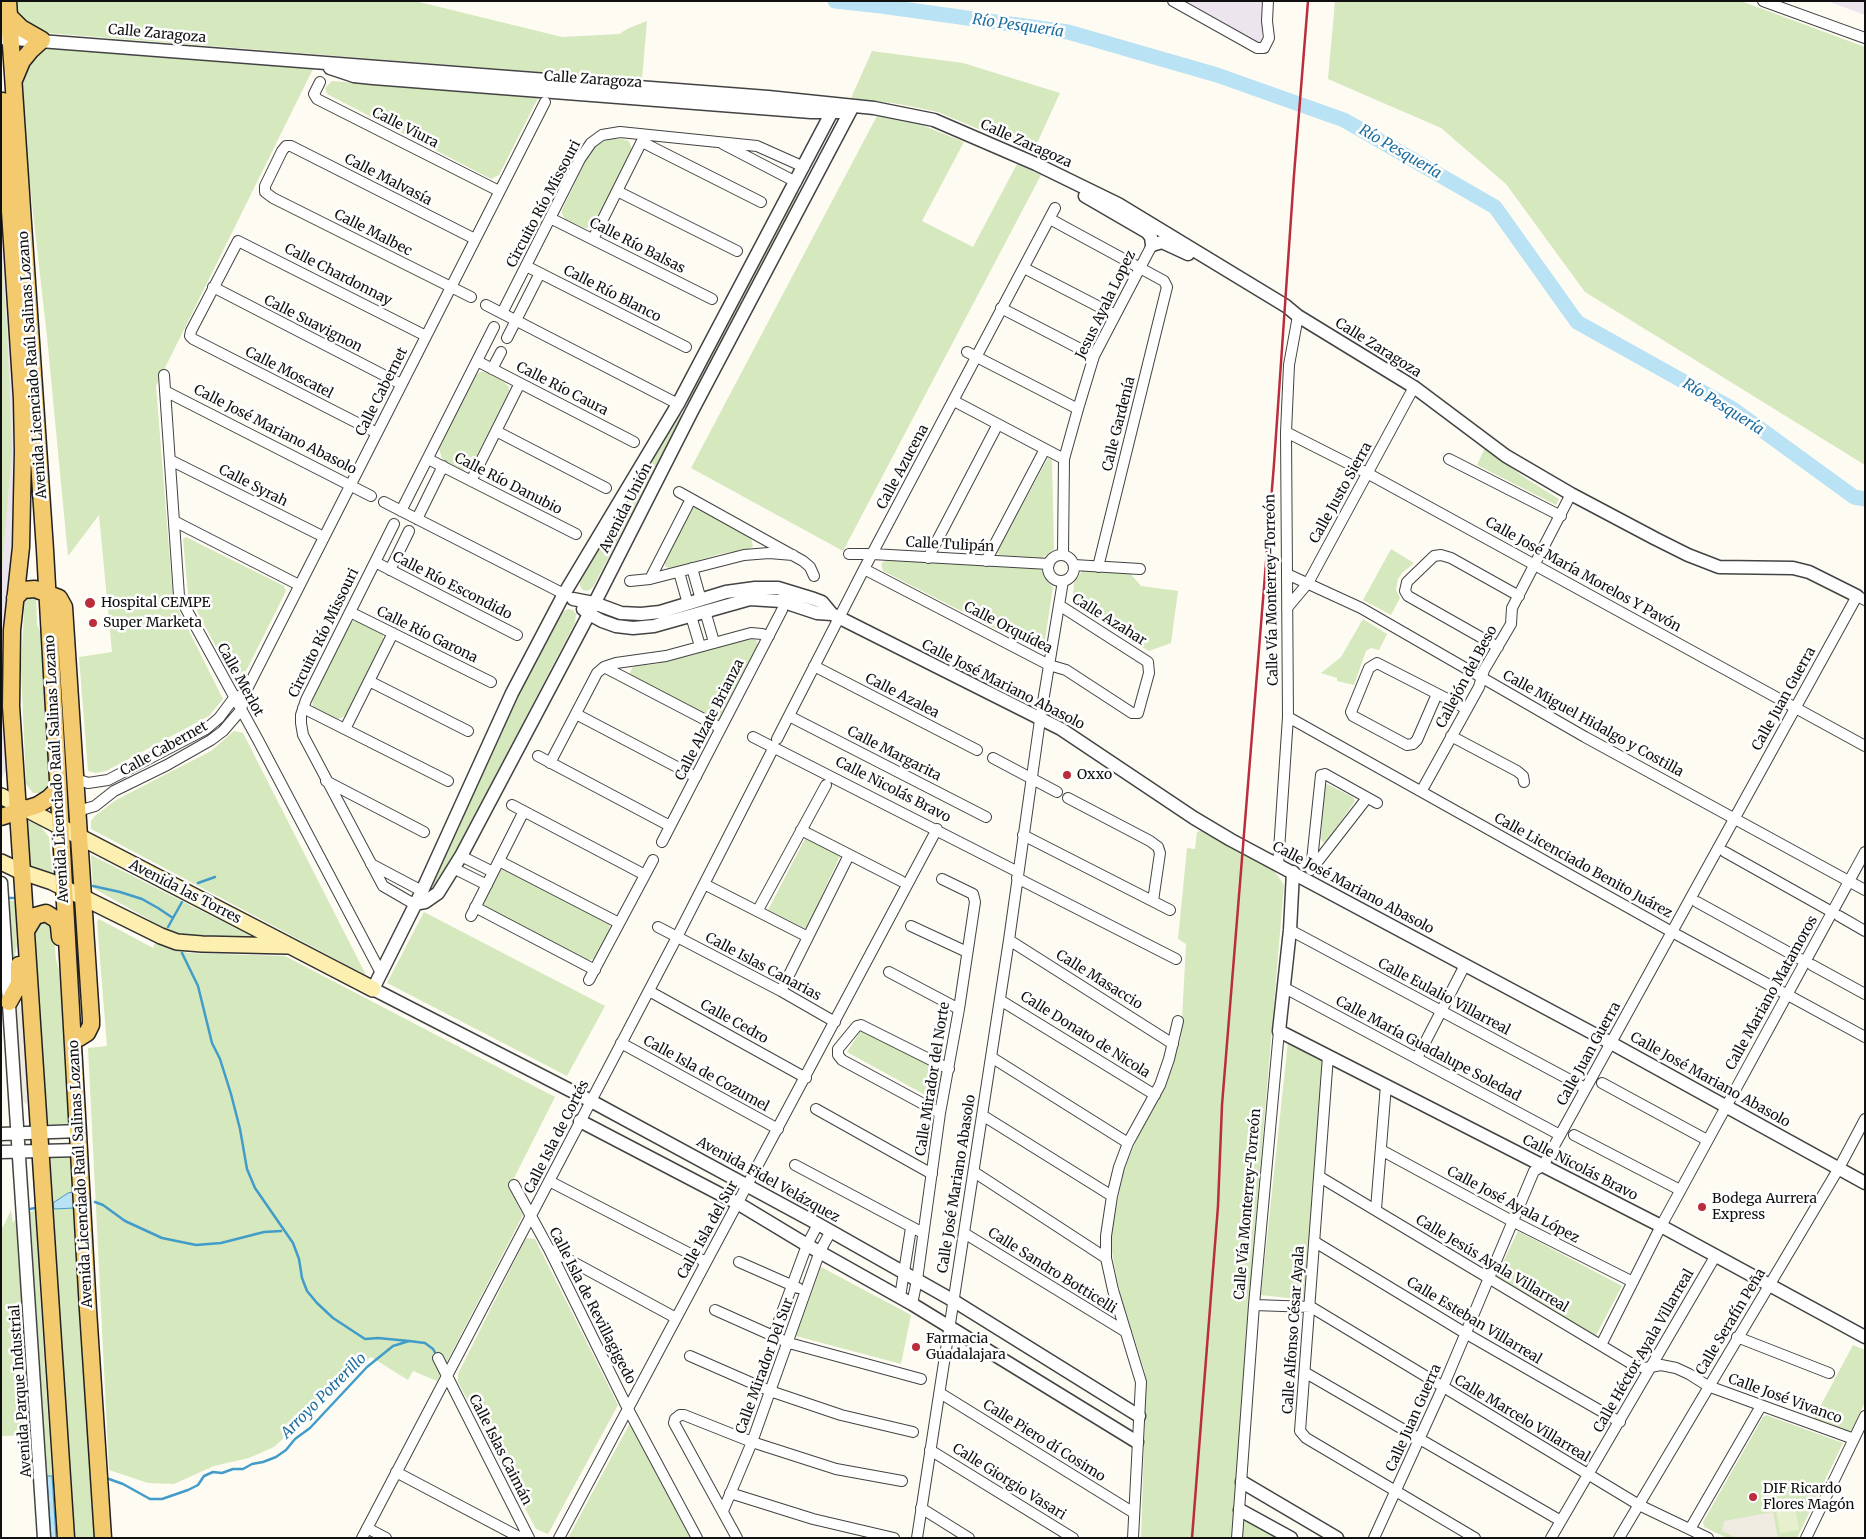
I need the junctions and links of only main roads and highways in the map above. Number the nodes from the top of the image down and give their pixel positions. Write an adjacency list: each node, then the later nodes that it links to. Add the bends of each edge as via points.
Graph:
1 (8, 8): 2 (main road, Avenida Licenciado Raúl Salinas Lozano); 4 (main road, via 20,28 42,40 22,61)
2 (6, 38): 4 (main road, Avenida Licenciado Raúl Salinas Lozano)
3 (1, 64): 6 (main road, Avenida Licenciado Raúl Salinas Lozano, via 23,442 21,547)
4 (13, 82): 5 (main road, Avenida Licenciado Raúl Salinas Lozano)
5 (47, 592): 6 (main road, via 25,589); 7 (main road, Avenida Licenciado Raúl Salinas Lozano); 10 (main road, via 59,598 64,607)
6 (15, 598): 8 (main road, Avenida Licenciado Raúl Salinas Lozano, via 10,670)
7 (58, 789): 8 (main road, via 44,802); 9 (main road, Avenida Licenciado Raúl Salinas Lozano)
8 (12, 807): 9 (main road); 12 (main road, Avenida Licenciado Raúl Salinas Lozano)
9 (61, 828): 10 (main road); 13 (main road, Avenida Licenciado Raúl Salinas Lozano)
10 (80, 838): 14 (main road); 16 (main road, Avenida las Torres)
11 (1, 862): 12 (main road)
12 (22, 872): 13 (main road); 15 (main road, Avenida Licenciado Raúl Salinas Lozano)
13 (64, 888): 14 (main road); 17 (main road, Avenida Licenciado Raúl Salinas Lozano)
14 (84, 898): 16 (main road, Avenida las Torres, via 177,942); 20 (main road, via 92,1022 87,1033)
15 (26, 937): 17 (main road, via 33,918 40,914 49,914 57,920 64,968); 19 (main road, via 19,958 19,984); 21 (main road, Avenida Licenciado Raúl Salinas Lozano)
16 (290, 946): 18 (main road, Avenida las Torres)
17 (70, 983): 20 (main road, Avenida Licenciado Raúl Salinas Lozano)
18 (373, 989)
19 (9, 1002)
20 (74, 1039): 22 (main road, Avenida Licenciado Raúl Salinas Lozano)
21 (66, 1538)
22 (103, 1538)

